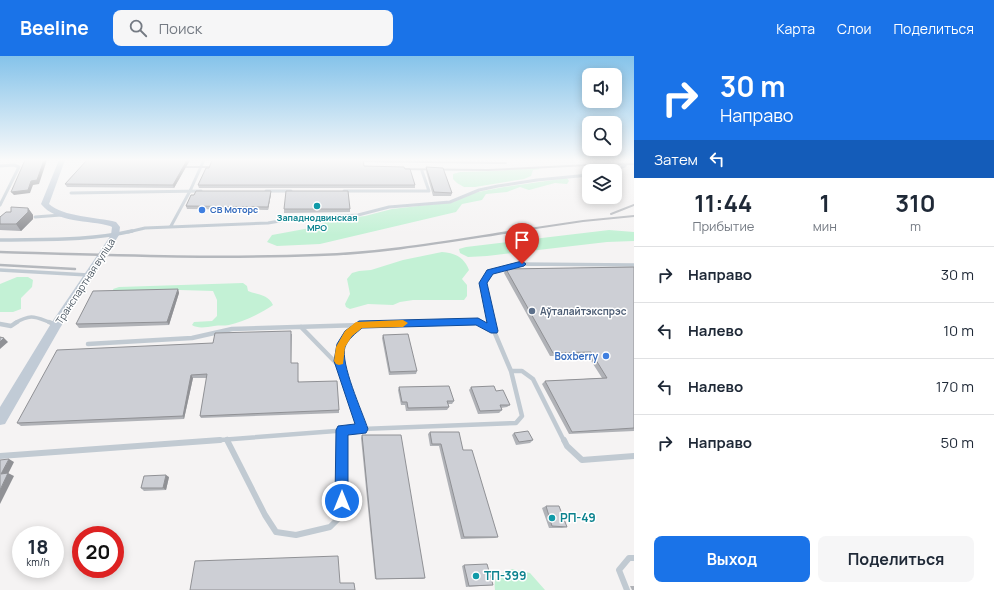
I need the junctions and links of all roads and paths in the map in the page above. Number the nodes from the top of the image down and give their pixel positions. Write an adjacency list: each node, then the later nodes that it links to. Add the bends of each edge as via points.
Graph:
1 (10, 185): 12 (lane)
2 (52, 185): 13 (main road, Транспартная вуліца, via 45,204 48,209)
3 (193, 185): 6 (lane)
4 (427, 185): 10 (lane, via 429,191)
5 (505, 185): 15 (lane, via 479,190 450,202 390,207 358,215 268,223)
6 (190, 191): 7 (lane); 11 (lane); 15 (lane)
7 (206, 191)
8 (262, 191): 9 (lane)
9 (294, 191)
10 (341, 191)
11 (71, 193)
12 (0, 205)
13 (63, 214): 14 (lane); 16 (main road, Транспартная вуліца, via 112,224 116,227)
14 (35, 217)
15 (170, 226): 16 (lane, via 144,228)
16 (115, 235): 17 (lane); 20 (main road, Транспартная вуліца)
17 (0, 240)
18 (634, 265): 25 (lane, via 522,264 490,272 483,283)
19 (0, 270): 20 (lane)
20 (89, 275): 23 (main road, Транспартная вуліца)
21 (0, 324): 23 (lane, via 11,326 26,317 37,317)
22 (359, 324): 24 (lane); 25 (lane, via 478,322); 27 (lane, via 341,347)
23 (56, 325): 29 (main road, Транспартная вуліца)
24 (301, 326): 26 (lane, via 232,329 192,338); 27 (lane)
25 (494, 331): 28 (lane)
26 (88, 344)
27 (341, 369): 30 (lane)
28 (510, 371): 30 (lane, via 522,416 516,422); 34 (lane, via 522,371 533,379 567,446 582,460)
29 (1, 416)
30 (362, 429): 31 (lane)
31 (342, 430): 32 (lane); 32 (lane, via 342,515 330,527 296,536 276,532)
32 (227, 439): 33 (lane)
33 (0, 456)
34 (634, 456)
35 (634, 558): 36 (lane, via 629,558 618,570)
36 (627, 590)

